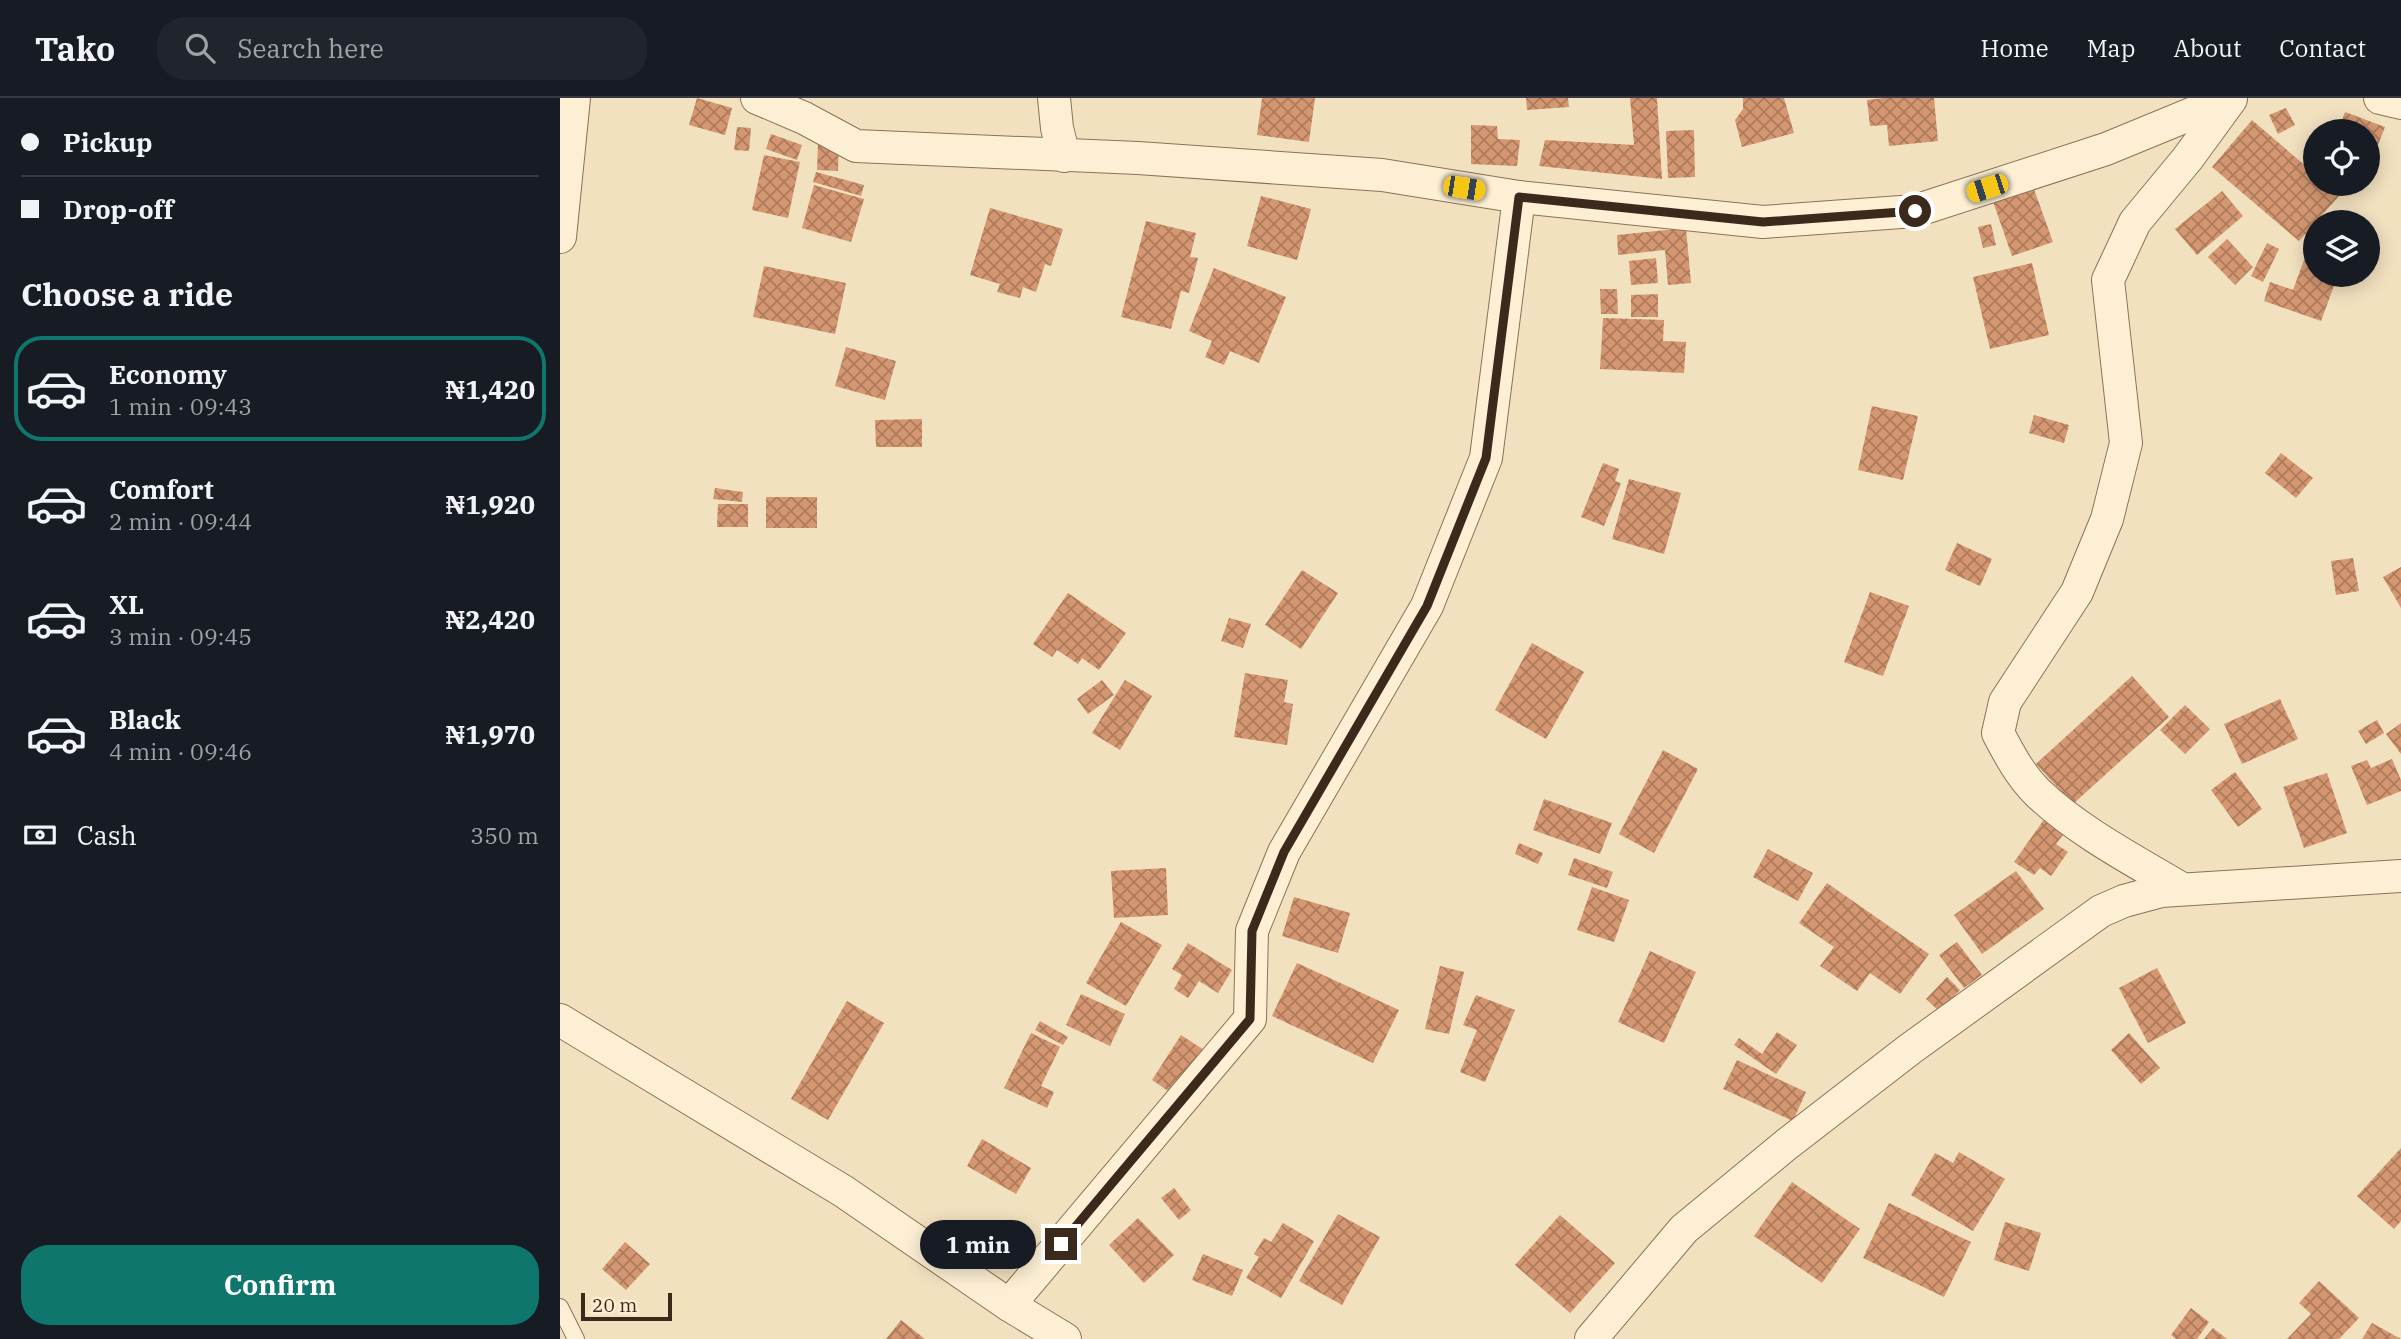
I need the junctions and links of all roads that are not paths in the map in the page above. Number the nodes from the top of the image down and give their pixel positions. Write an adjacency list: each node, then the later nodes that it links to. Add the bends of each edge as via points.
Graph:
1 (574, 98): 9 (street)
2 (757, 98): 7 (street, via 856,146)
3 (1054, 98): 7 (street)
4 (2231, 98): 8 (street, via 2106,149 1915,211 1763,222); 11 (street, via 2135,222 2108,280 2126,443 2107,519 2077,592 2005,702 1998,733 2037,792 2092,835)
5 (2379, 98): 6 (street)
6 (2401, 103)
7 (1064, 156): 8 (street, via 1382,175)
8 (1519, 197): 13 (street, via 1486,458 1427,606 1284,852 1252,931 1250,1019)
9 (560, 237)
10 (2401, 876): 11 (street)
11 (2182, 889): 17 (street, via 2124,901 2101,911 1910,1049 1684,1229)
12 (560, 1020): 13 (street, via 843,1191)
13 (1009, 1306): 16 (street)
14 (560, 1307): 15 (lane)
15 (576, 1339)
16 (1065, 1339)
17 (1591, 1339)

